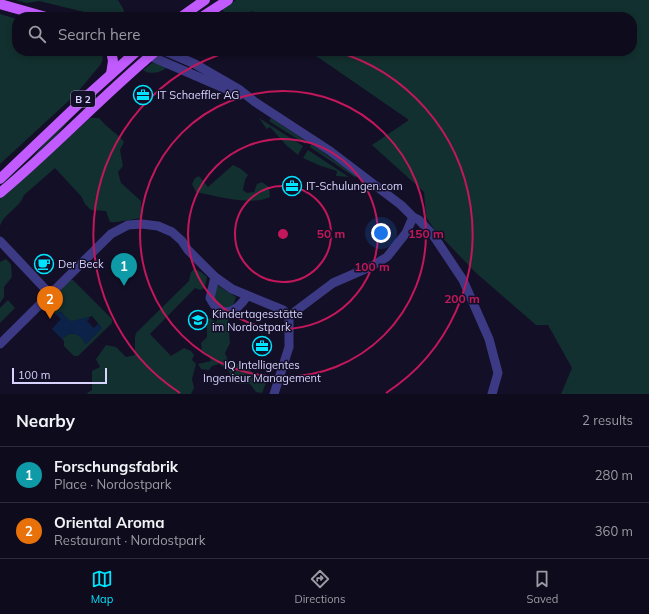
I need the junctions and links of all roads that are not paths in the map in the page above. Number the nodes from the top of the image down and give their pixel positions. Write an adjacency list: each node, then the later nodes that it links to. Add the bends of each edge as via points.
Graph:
1 (205, 0): 5 (main road)
2 (228, 0): 6 (main road)
3 (0, 4): 4 (main road)
4 (28, 12)
5 (187, 12)
6 (210, 12)
7 (112, 56): 14 (main road)
8 (132, 56): 14 (main road, B 2)
9 (150, 56): 17 (main road, B 2, via 106,94 39,160)
10 (159, 56): 15 (street)
11 (177, 56): 13 (street)
12 (188, 56): 13 (street)
13 (195, 64): 15 (street, via 240,90)
14 (111, 74): 16 (main road, B 2)
15 (255, 102): 18 (street, via 330,151)
16 (0, 179)
17 (0, 193)
18 (413, 217): 23 (street, via 406,233 387,257 333,283); 26 (street, via 433,235 463,280 496,361 498,374)
19 (0, 241): 21 (street)
20 (215, 277): 21 (street, via 172,232 158,226 128,225 116,231); 22 (street); 22 (street, via 210,298 214,307 222,311 231,311 240,306)
21 (50, 294): 24 (street)
22 (247, 296): 23 (street, via 283,310)
23 (290, 316): 25 (street, via 289,347)
24 (0, 344)
25 (274, 394)
26 (492, 394)

